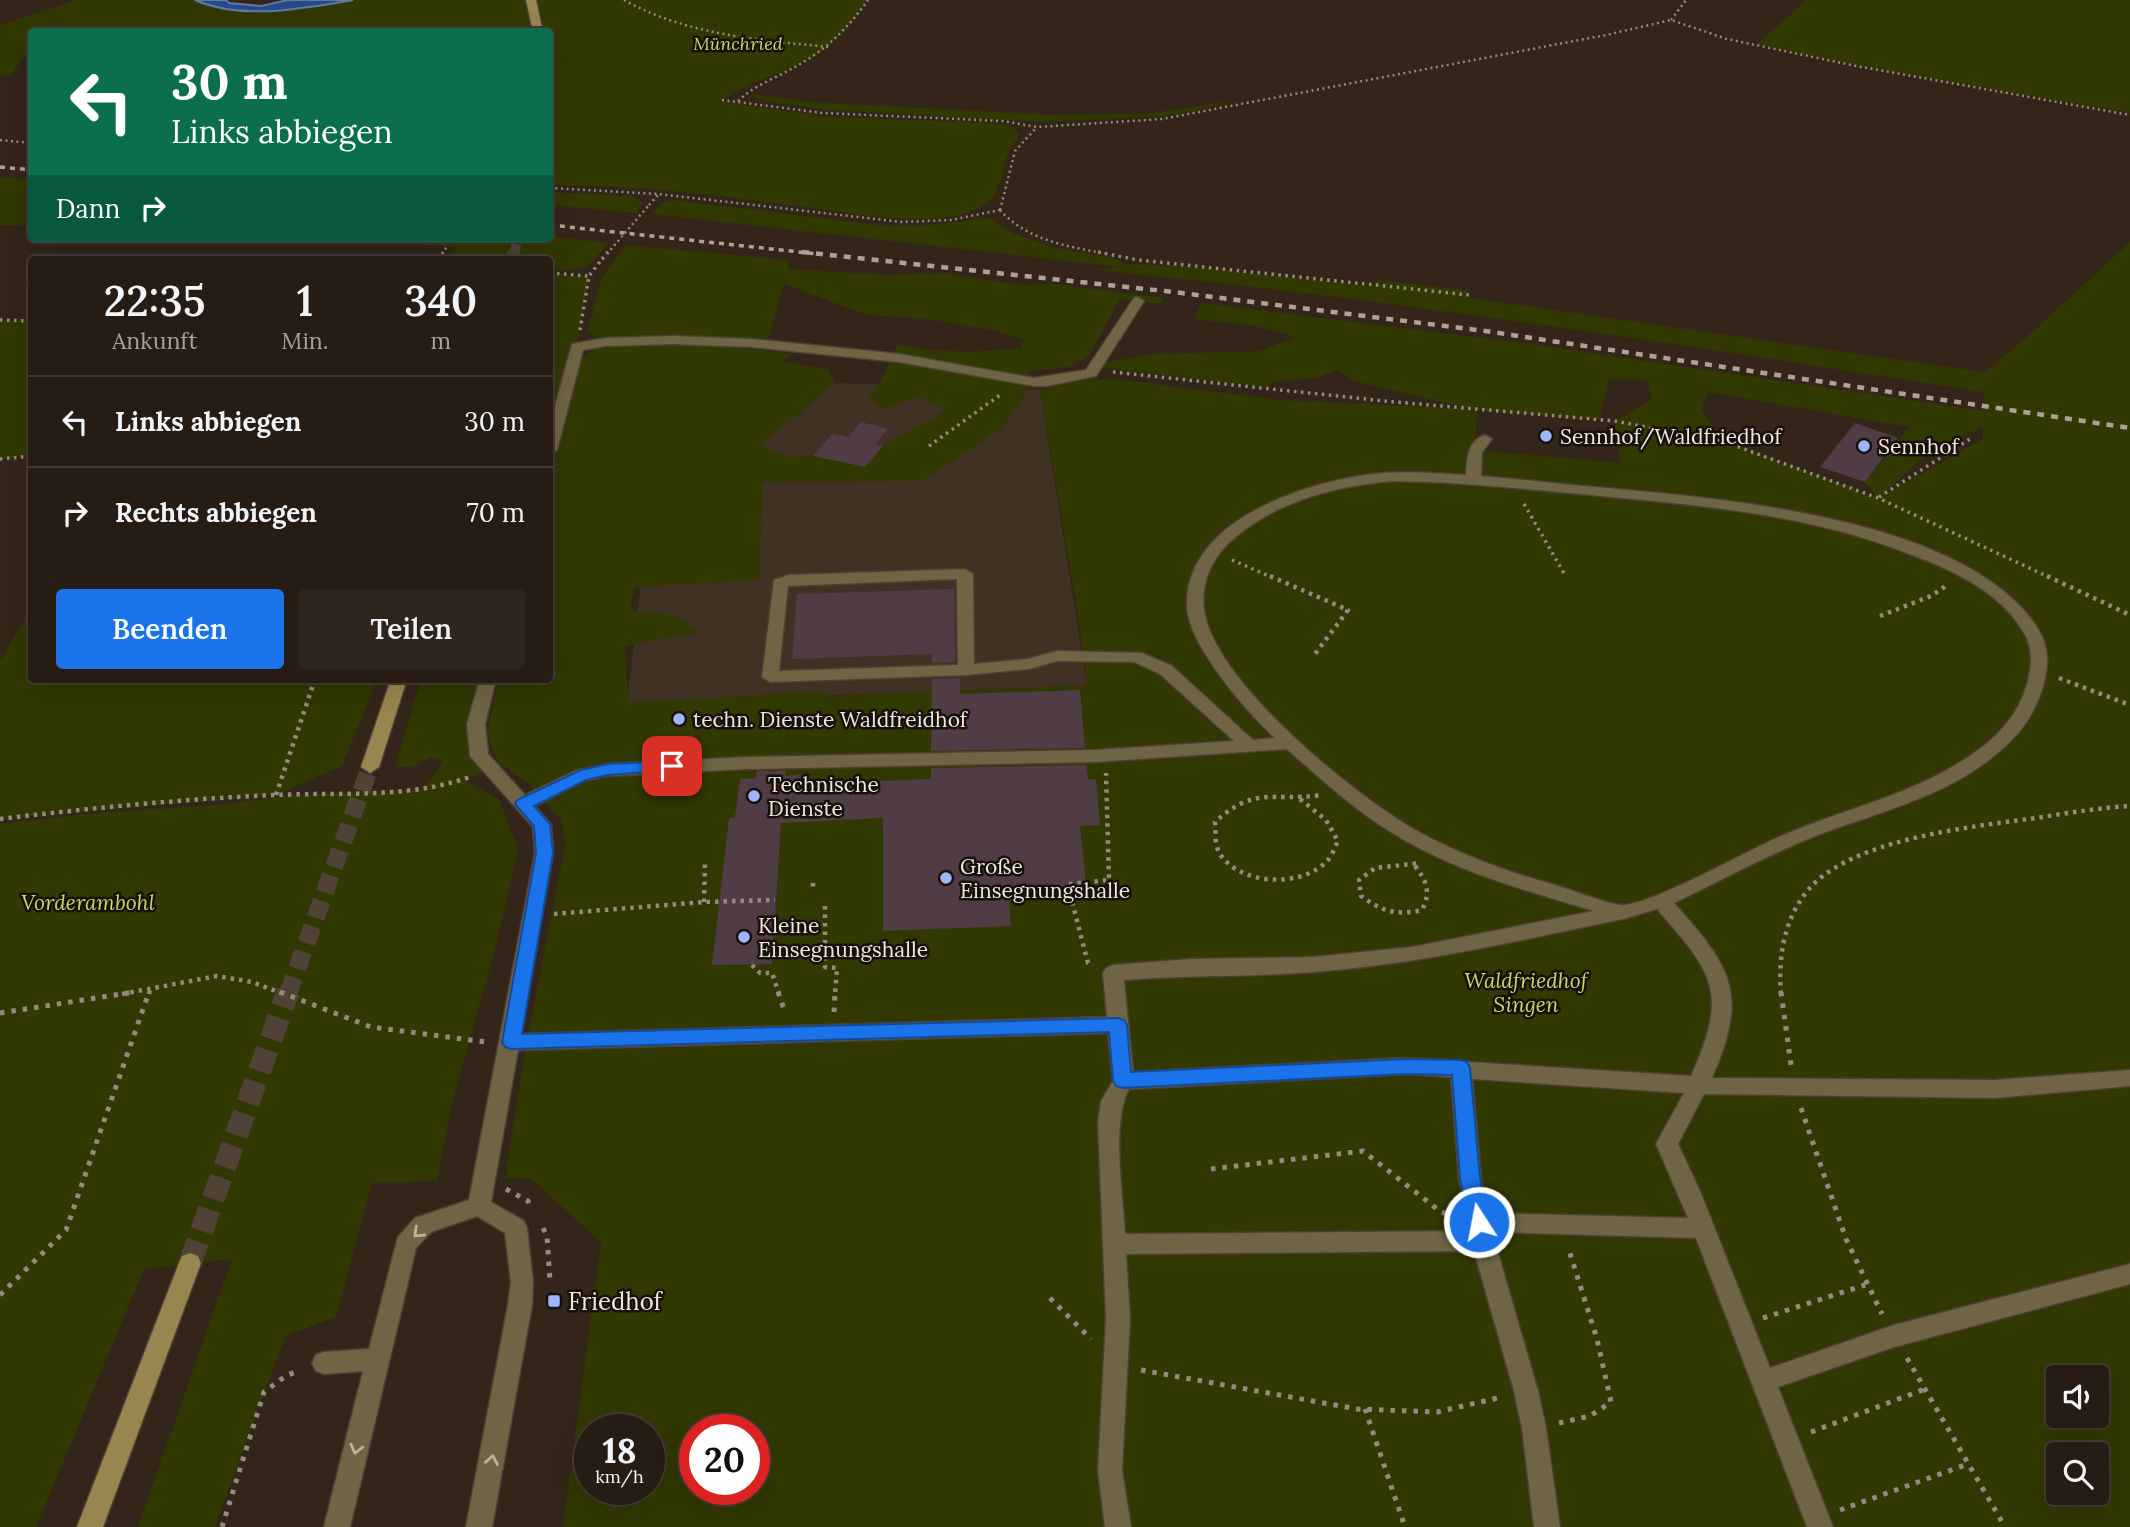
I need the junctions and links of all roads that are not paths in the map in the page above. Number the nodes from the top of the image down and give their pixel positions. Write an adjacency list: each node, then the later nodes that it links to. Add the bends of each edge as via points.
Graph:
1 (531, 0): 2 (main road)
2 (537, 28)
3 (1138, 301): 4 (lane, via 1091,373 1047,382 887,356 751,342 674,340 577,347)
4 (553, 439)
5 (1485, 439): 6 (lane, via 1475,451)
6 (1473, 481): 10 (lane, via 1390,477 1330,485 1294,496 1247,520 1227,533 1212,552 1196,587 1195,607 1204,638 1250,702); 14 (lane, via 1787,512 1867,533 1964,571 1999,594 2030,625 2041,654 2038,670 2020,722 1990,751 1933,786 1803,834)
7 (966, 670): 7 (lane, via 770,677 780,583 965,574); 11 (lane, via 1029,664 1057,656 1136,657 1166,670)
8 (397, 683): 12 (main road)
9 (487, 683): 13 (lane, via 476,724 479,756)
10 (1290, 743): 11 (lane); 15 (lane, via 1407,834 1473,866)
11 (1249, 746): 13 (lane, via 1104,755 608,770 581,775)
12 (370, 767)
13 (523, 804): 17 (lane, via 542,824 544,853)
14 (1661, 901): 15 (lane); 21 (lane, via 1704,951 1721,981 1723,1022)
15 (1623, 912): 16 (lane, via 1412,954 1313,965 1113,973)
16 (1118, 1025): 17 (lane); 20 (lane)
17 (511, 1042): 22 (lane)
18 (1461, 1068): 20 (lane, via 1405,1066); 21 (lane); 24 (lane, via 1470,1178)
19 (2130, 1078): 21 (lane, via 1995,1088)
20 (1123, 1081): 25 (lane, via 1112,1101 1109,1122)
21 (1699, 1084): 23 (lane, via 1667,1144)
22 (479, 1206): 28 (lane, one-way to 28, via 423,1225 406,1244); 34 (lane, one-way to 22, via 522,1282 516,1228)
23 (1704, 1228): 24 (lane, via 1561,1225); 30 (lane)
24 (1480, 1232): 25 (lane); 36 (lane, via 1526,1391)
25 (1115, 1244): 35 (lane, via 1118,1319 1110,1470)
26 (190, 1263): 32 (main road)
27 (2130, 1274): 30 (lane, via 1894,1336)
28 (378, 1359): 29 (lane); 33 (lane, one-way to 33)
29 (324, 1363)
30 (1764, 1381): 31 (lane)
31 (1818, 1523)
32 (90, 1527)
33 (337, 1527)
34 (480, 1527)
35 (1118, 1527)
36 (1547, 1527)

